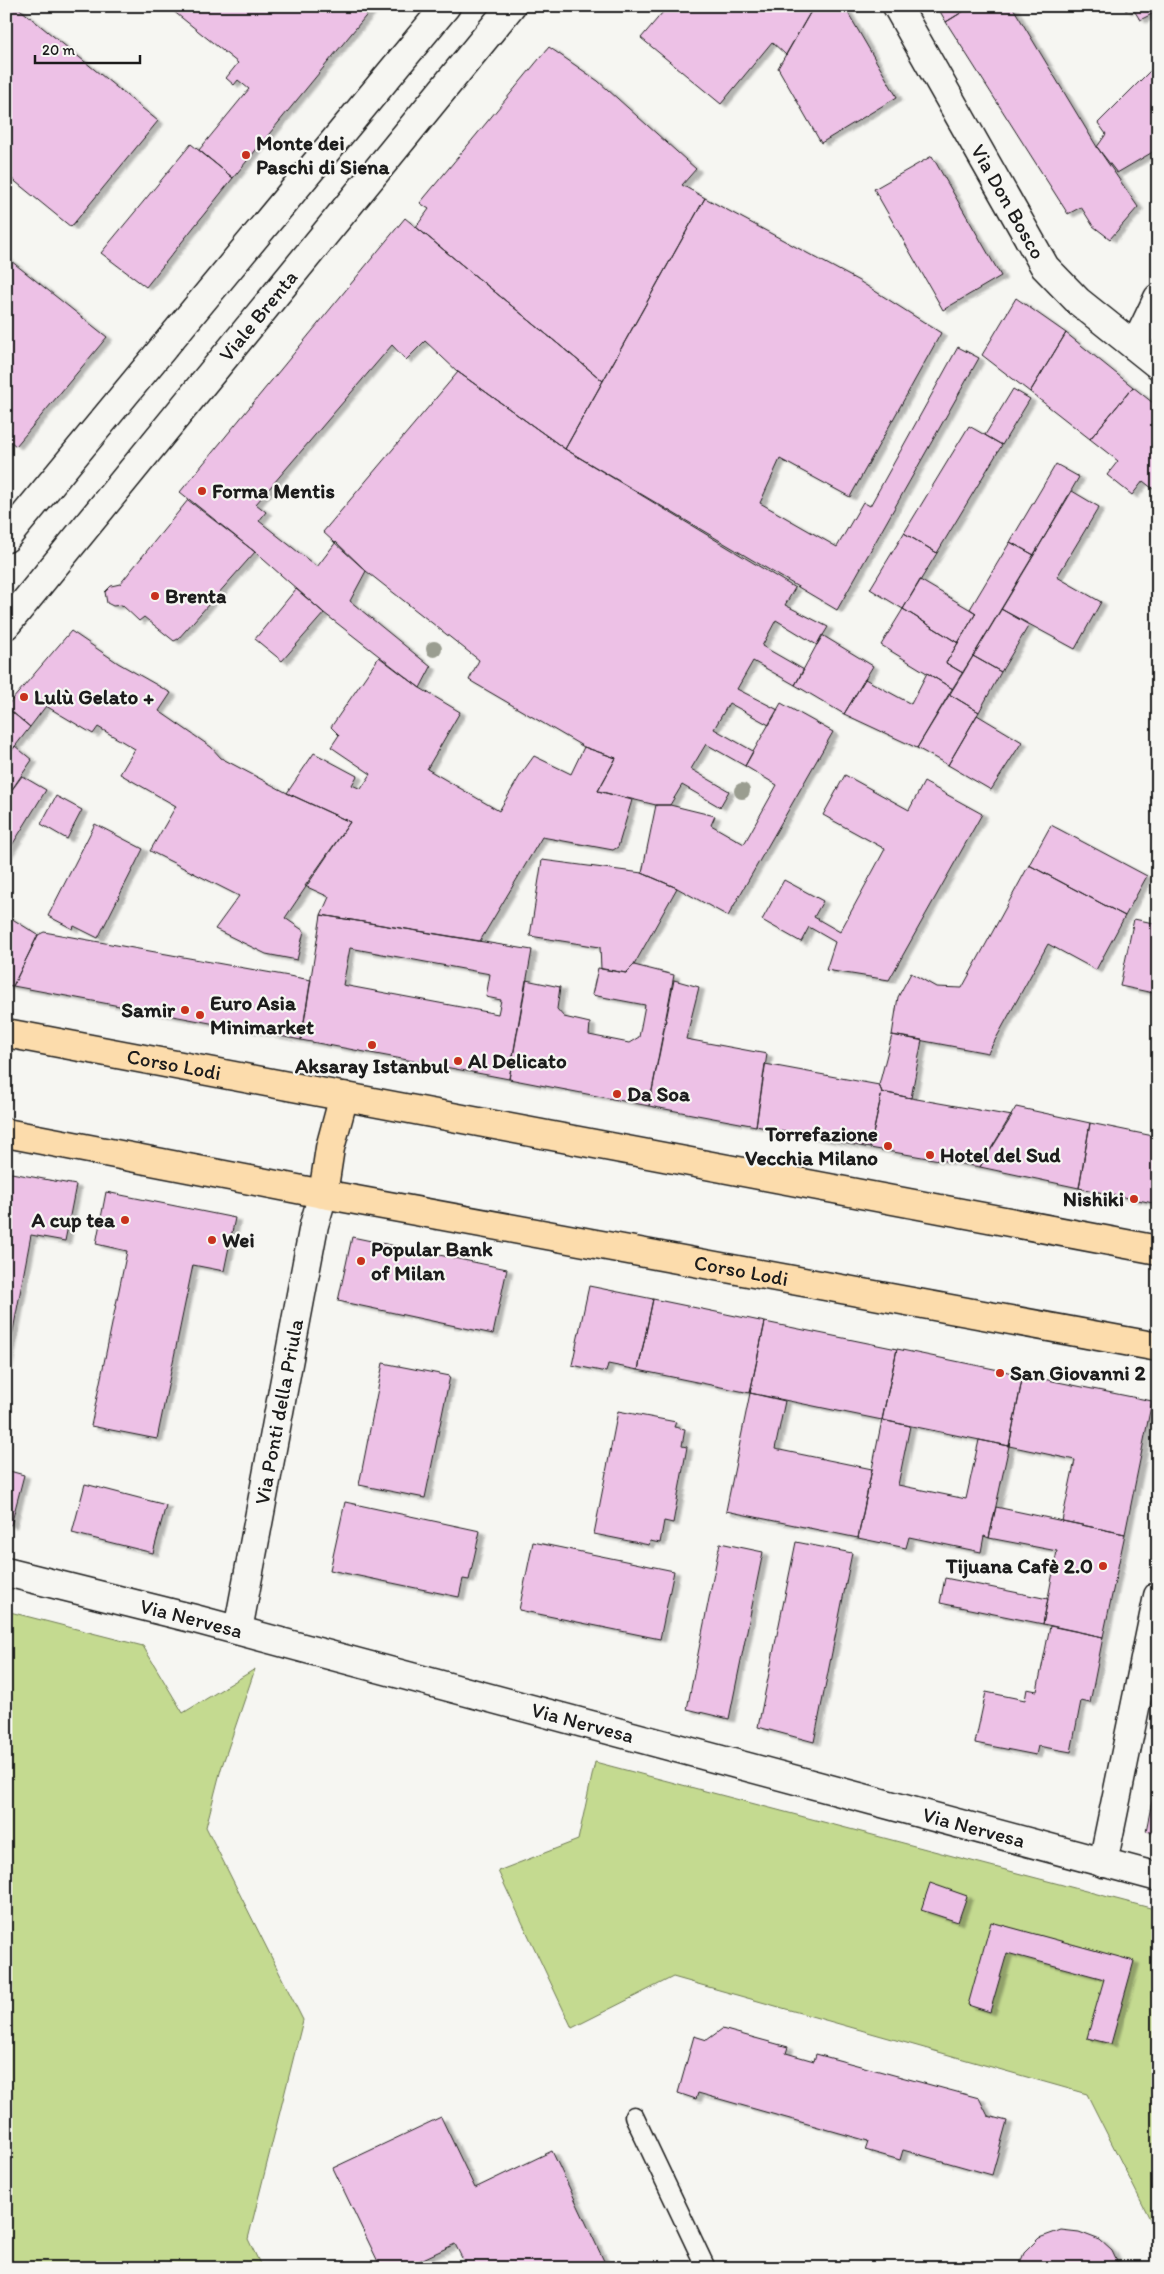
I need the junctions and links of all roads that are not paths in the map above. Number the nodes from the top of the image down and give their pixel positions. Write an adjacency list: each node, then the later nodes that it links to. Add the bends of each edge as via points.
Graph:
1 (446, 6): 7 (street)
2 (511, 6): 8 (street, Viale Brenta)
3 (897, 6): 5 (street, Via Don Bosco, via 1045,266 1078,301)
4 (1158, 298): 5 (street)
5 (1135, 346): 6 (street, Via Don Bosco)
6 (1158, 365)
7 (6, 538)
8 (6, 625)
9 (6, 1033): 10 (main road, Corso Lodi)
10 (344, 1096): 12 (main road, via 330,1148); 13 (main road, Corso Lodi)
11 (6, 1133): 12 (main road, Corso Lodi)
12 (323, 1194): 14 (main road, Corso Lodi); 17 (street, Via Ponti della Priula, via 314,1225)
13 (1158, 1250)
14 (1158, 1346)
15 (6, 1572): 17 (street, Via Nervesa)
16 (1158, 1596): 18 (street)
17 (238, 1630): 18 (street, Via Nervesa)
18 (1103, 1863): 19 (street, Via Nervesa)
19 (1158, 1877)
20 (634, 2116): 21 (lane)
21 (706, 2268)

